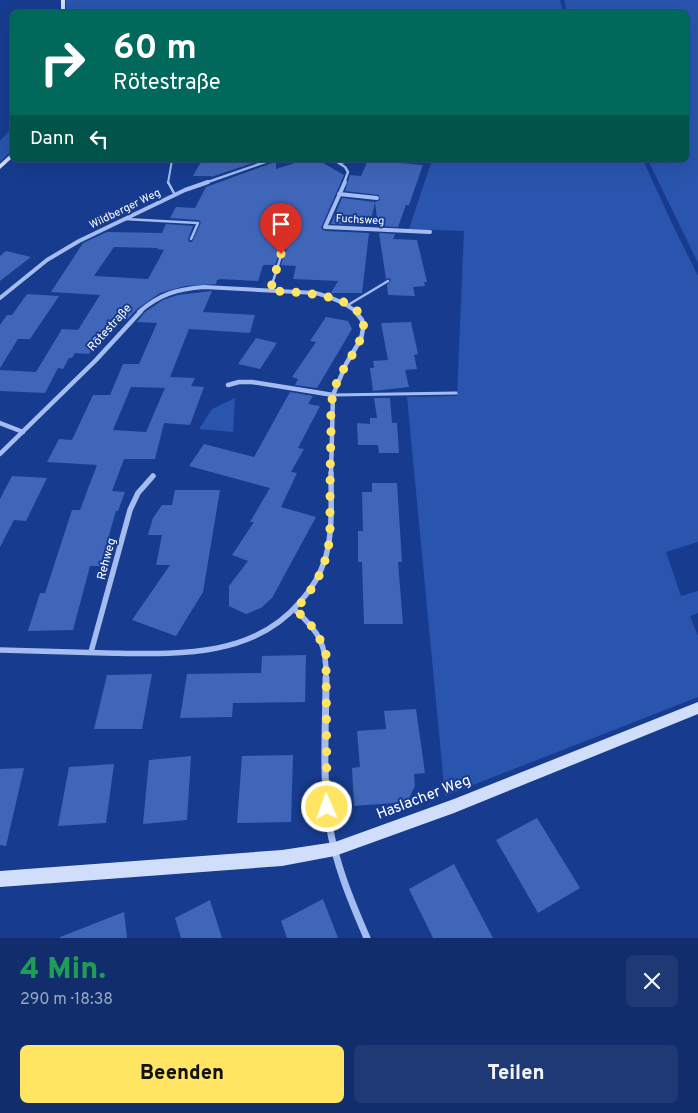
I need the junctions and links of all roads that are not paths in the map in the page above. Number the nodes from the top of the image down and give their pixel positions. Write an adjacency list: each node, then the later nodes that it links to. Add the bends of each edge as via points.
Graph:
1 (10, 156): 6 (street)
2 (172, 162): 8 (lane, via 168,182)
3 (265, 162): 8 (street, Wildberger Weg)
4 (344, 162): 5 (street)
5 (340, 163): 7 (street, Fuchsweg, via 348,172)
6 (0, 167)
7 (339, 194): 9 (street, Fuchsweg); 11 (street, Fuchsweg, via 325,227)
8 (176, 195): 10 (street, Wildberger Weg)
9 (377, 198)
10 (125, 219): 12 (lane, via 198,223); 16 (street, Wildberger Weg, via 59,252)
11 (430, 232)
12 (191, 239)
13 (285, 243): 15 (lane)
14 (388, 281): 17 (lane)
15 (270, 291): 17 (street, Rötestraße, via 316,293); 22 (street, Rötestraße, via 204,287 160,296 140,311 110,346)
16 (0, 298)
17 (348, 306): 20 (street, Rötestraße, via 362,320 363,329)
18 (228, 385): 20 (street, via 252,382)
19 (456, 393): 20 (lane)
20 (332, 395): 25 (street, Rötestraße, via 328,555 322,572)
21 (0, 423): 22 (street)
22 (23, 432): 23 (street, Rötestraße)
23 (0, 454)
24 (153, 476): 27 (street, Rehweg, via 138,492 130,510)
25 (295, 610): 27 (street, Rötestraße, via 258,636 220,649 202,652); 30 (street, via 319,635 326,653 327,807)
26 (1, 650): 27 (street, Rötestraße); 28 (lane)
27 (92, 652)
28 (0, 656)
29 (698, 708): 30 (street, Haslacher Weg, via 454,806)
30 (334, 849): 31 (street, Haslacher Weg, via 282,858); 32 (street)
31 (0, 878)
32 (367, 938)

